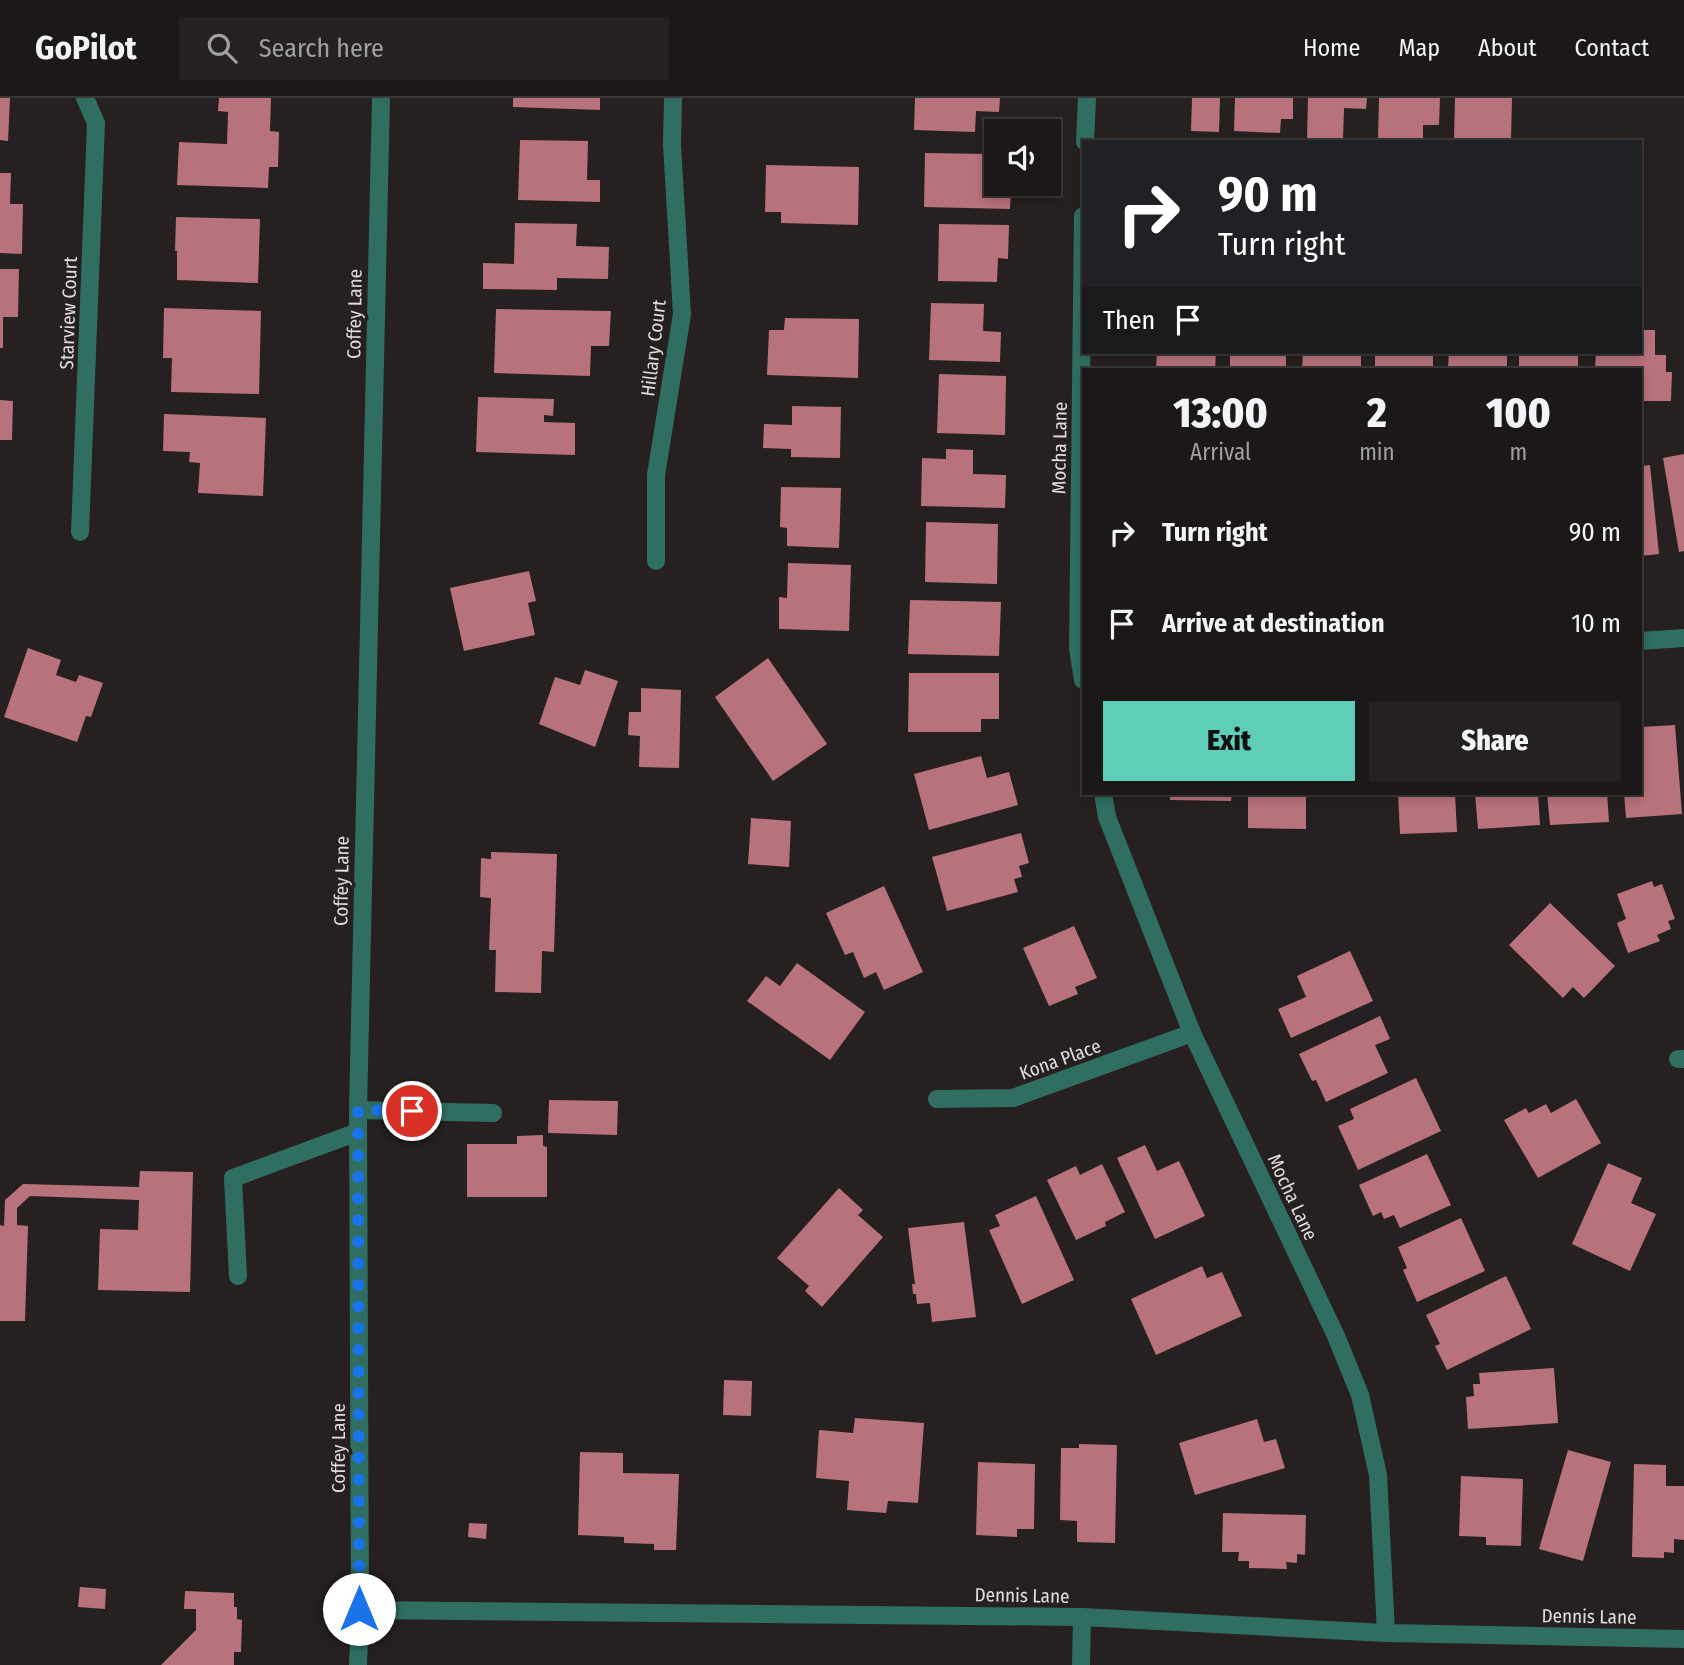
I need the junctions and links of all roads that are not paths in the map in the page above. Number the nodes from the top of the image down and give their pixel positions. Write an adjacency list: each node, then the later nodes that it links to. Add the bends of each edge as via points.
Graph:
1 (85, 98): 7 (street, Starview Court, via 96,123)
2 (381, 98): 15 (street, Coffey Lane)
3 (673, 98): 8 (street, Hillary Court, via 682,314 656,475)
4 (1087, 98): 5 (street)
5 (1085, 140)
6 (1082, 432): 11 (street, Mocha Lane)
7 (80, 532)
8 (656, 561)
9 (1684, 638): 10 (street)
10 (1642, 641)
11 (1081, 648)
12 (1102, 795): 13 (street, Mocha Lane)
13 (1192, 1034): 14 (street, Kona Place, via 1013,1098); 21 (street, Mocha Lane, via 1360,1395 1378,1475)
14 (937, 1099)
15 (358, 1110): 16 (street); 17 (street, Coffey Lane)
16 (493, 1114)
17 (358, 1132): 18 (street, via 233,1178); 19 (street, Coffey Lane)
18 (238, 1276)
19 (359, 1609): 20 (street, Dennis Lane); 23 (street, Coffey Lane)
20 (1082, 1617): 21 (street, Dennis Lane); 24 (street)
21 (1386, 1633): 22 (street, Dennis Lane)
22 (1684, 1639)
23 (358, 1665)
24 (1081, 1665)

